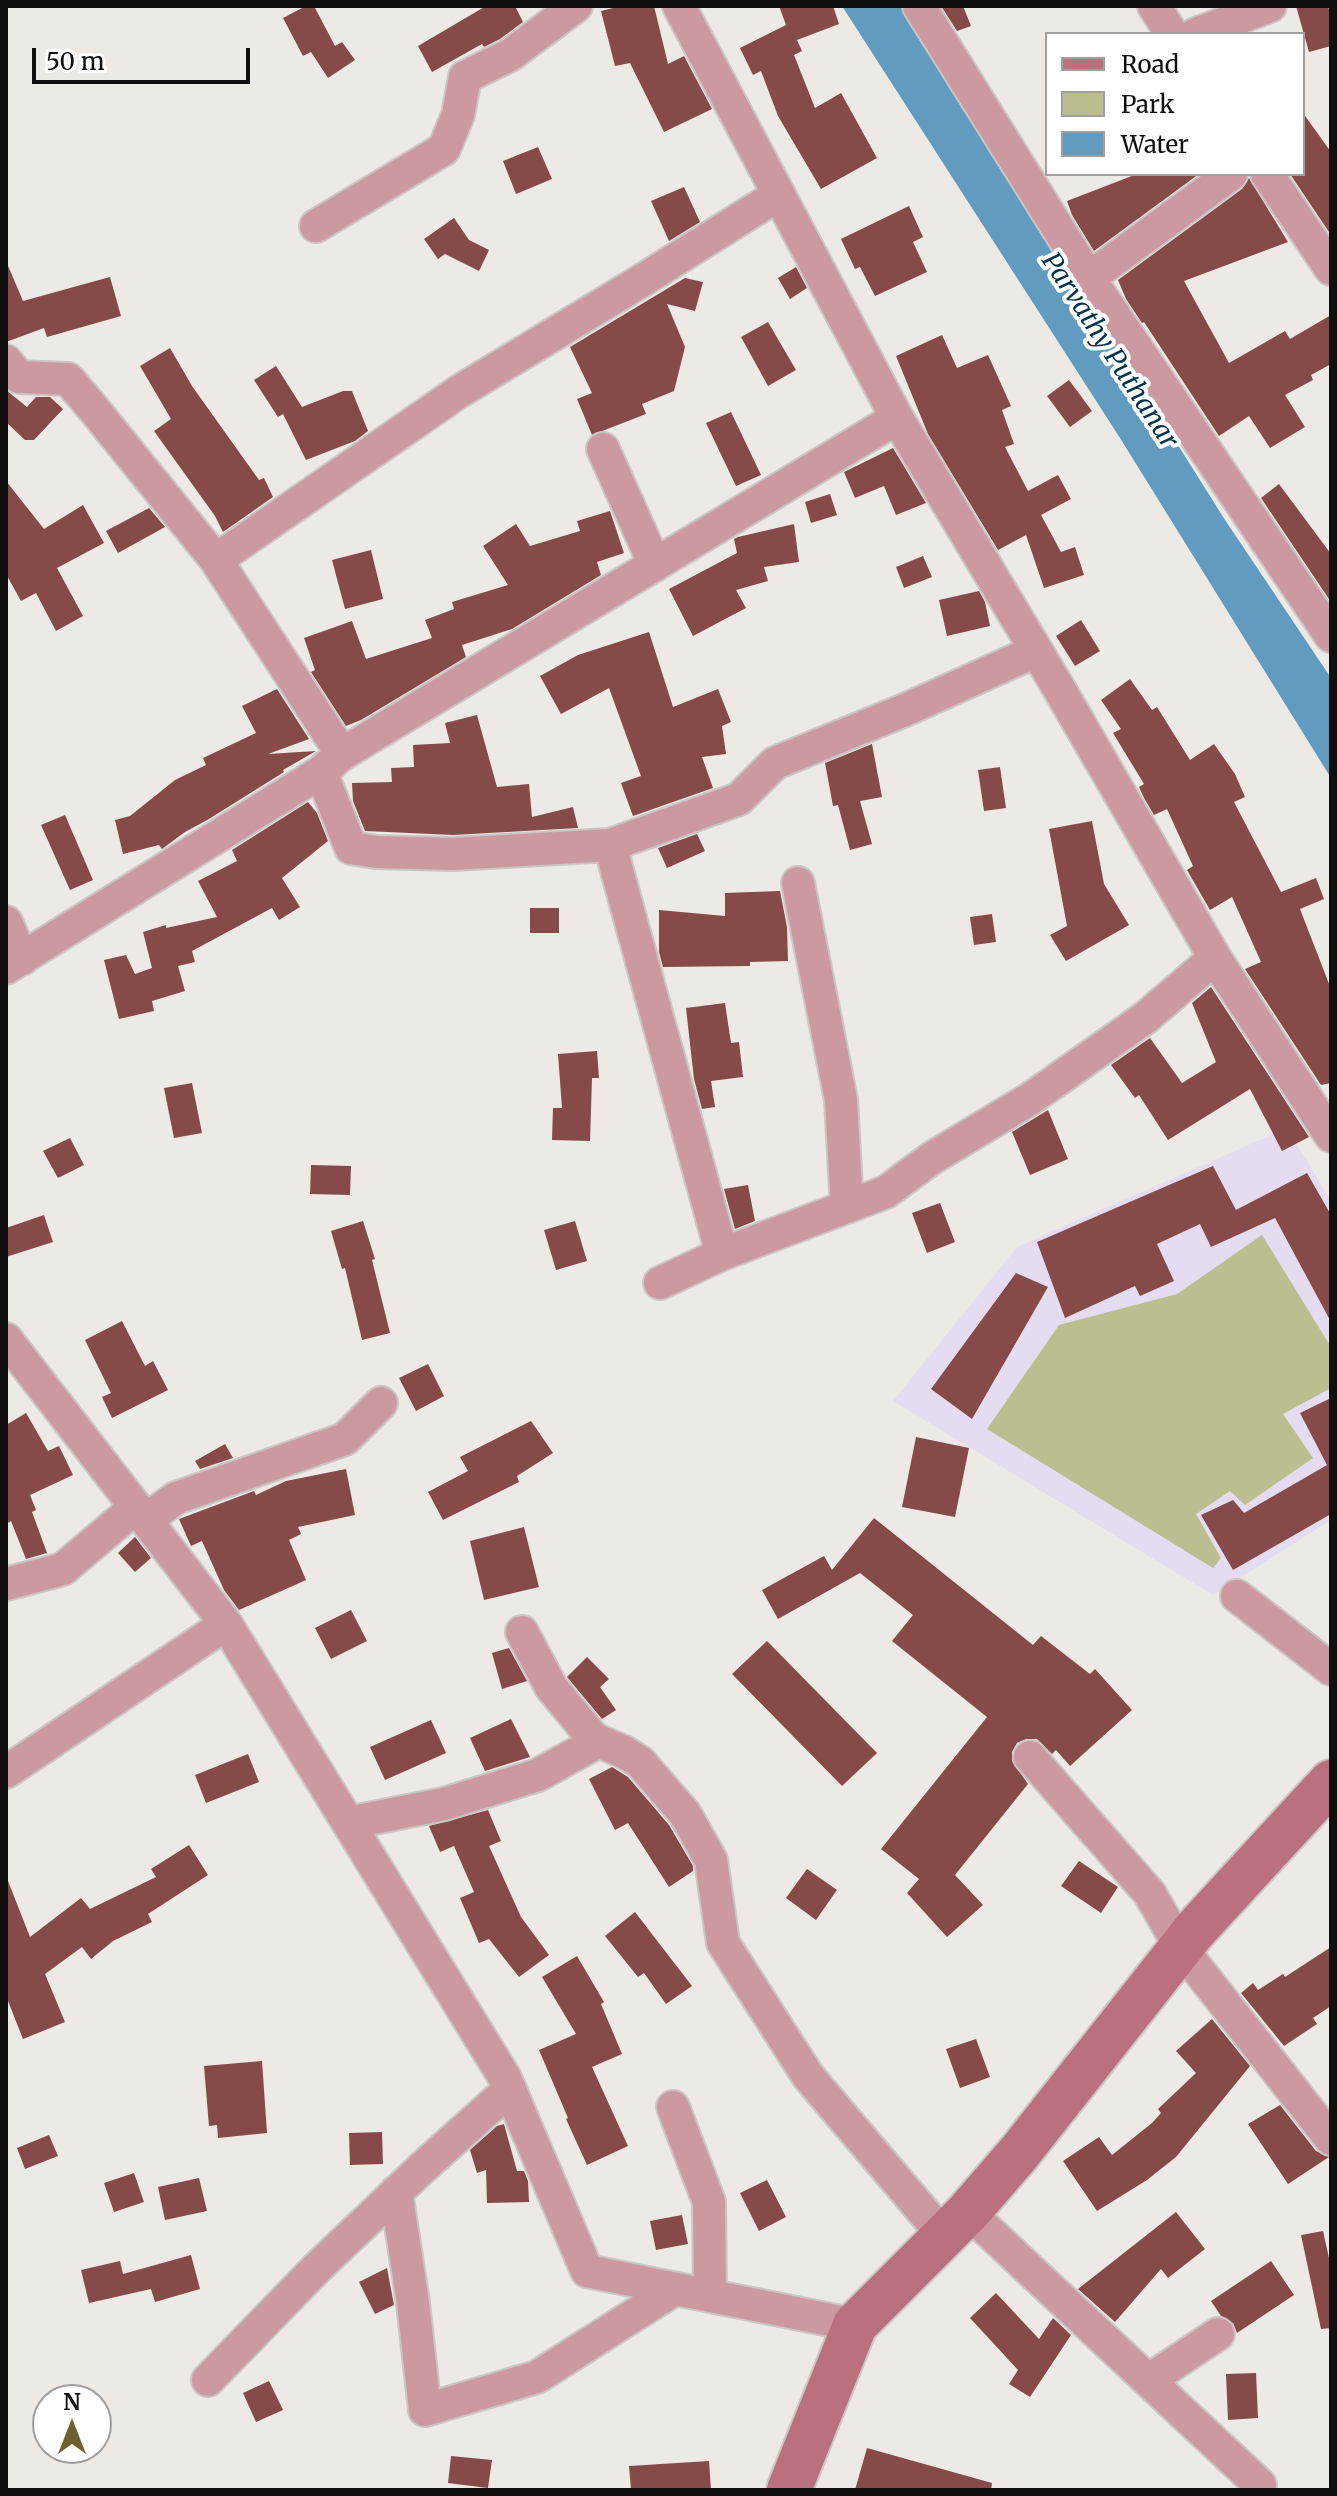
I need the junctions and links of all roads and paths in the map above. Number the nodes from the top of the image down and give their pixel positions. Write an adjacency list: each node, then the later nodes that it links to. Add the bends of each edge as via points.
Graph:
1 (576, 6): 11 (street, via 510,55 465,77 444,149)
2 (679, 6): 10 (street)
3 (919, 6): 13 (street)
4 (1154, 6): 6 (street)
5 (1270, 6): 7 (street)
6 (1171, 32)
7 (1201, 32)
8 (1228, 176): 13 (street)
9 (1268, 176): 12 (street)
10 (778, 195): 15 (street); 17 (street, via 460,391)
11 (316, 226)
12 (1331, 269)
13 (1089, 278): 19 (street)
14 (10, 373): 17 (street, via 68,379)
15 (897, 418): 18 (street); 20 (street)
16 (603, 449): 18 (street)
17 (216, 560): 21 (street)
18 (655, 565): 21 (street)
19 (1331, 636)
20 (1036, 651): 22 (street, via 775,763 739,799); 25 (street)
21 (331, 763): 22 (street, via 351,848 453,854); 26 (street)
22 (610, 845): 29 (street)
23 (798, 883): 28 (street, via 841,1100)
24 (6, 922): 26 (street)
25 (1215, 958): 27 (street); 28 (street, via 1145,1018 1030,1099 886,1192)
26 (14, 964)
27 (1331, 1136)
28 (847, 1207): 29 (street)
29 (722, 1254): 30 (street)
30 (660, 1283)
31 (6, 1339): 33 (street)
32 (381, 1403): 33 (street, via 345,1439)
33 (141, 1514): 34 (street, via 63,1569); 36 (street)
34 (6, 1584)
35 (1237, 1596): 38 (street)
36 (226, 1624): 41 (street); 43 (street)
37 (522, 1632): 39 (street, via 551,1687)
38 (1331, 1669)
39 (599, 1741): 43 (street, via 538,1775 444,1804); 49 (street, via 640,1762 685,1814 711,1860 723,1943 808,2076)
40 (1030, 1757): 44 (street, via 1150,1894)
41 (6, 1772)
42 (1331, 1782): 44 (main road)
43 (348, 1823): 45 (street)
44 (1181, 1948): 47 (street); 49 (main road)
45 (510, 2089): 48 (street); 50 (street, via 587,2271)
46 (673, 2107): 51 (street, via 709,2202)
47 (1331, 2139)
48 (396, 2192): 50 (street, via 425,2410 537,2377); 54 (street)
49 (956, 2224): 52 (main road); 55 (street)
50 (675, 2289): 51 (street)
51 (710, 2296): 52 (street)
52 (855, 2325): 57 (main road)
53 (1218, 2334): 55 (street)
54 (208, 2380)
55 (1149, 2380): 56 (street)
56 (1260, 2485)
57 (789, 2490)

